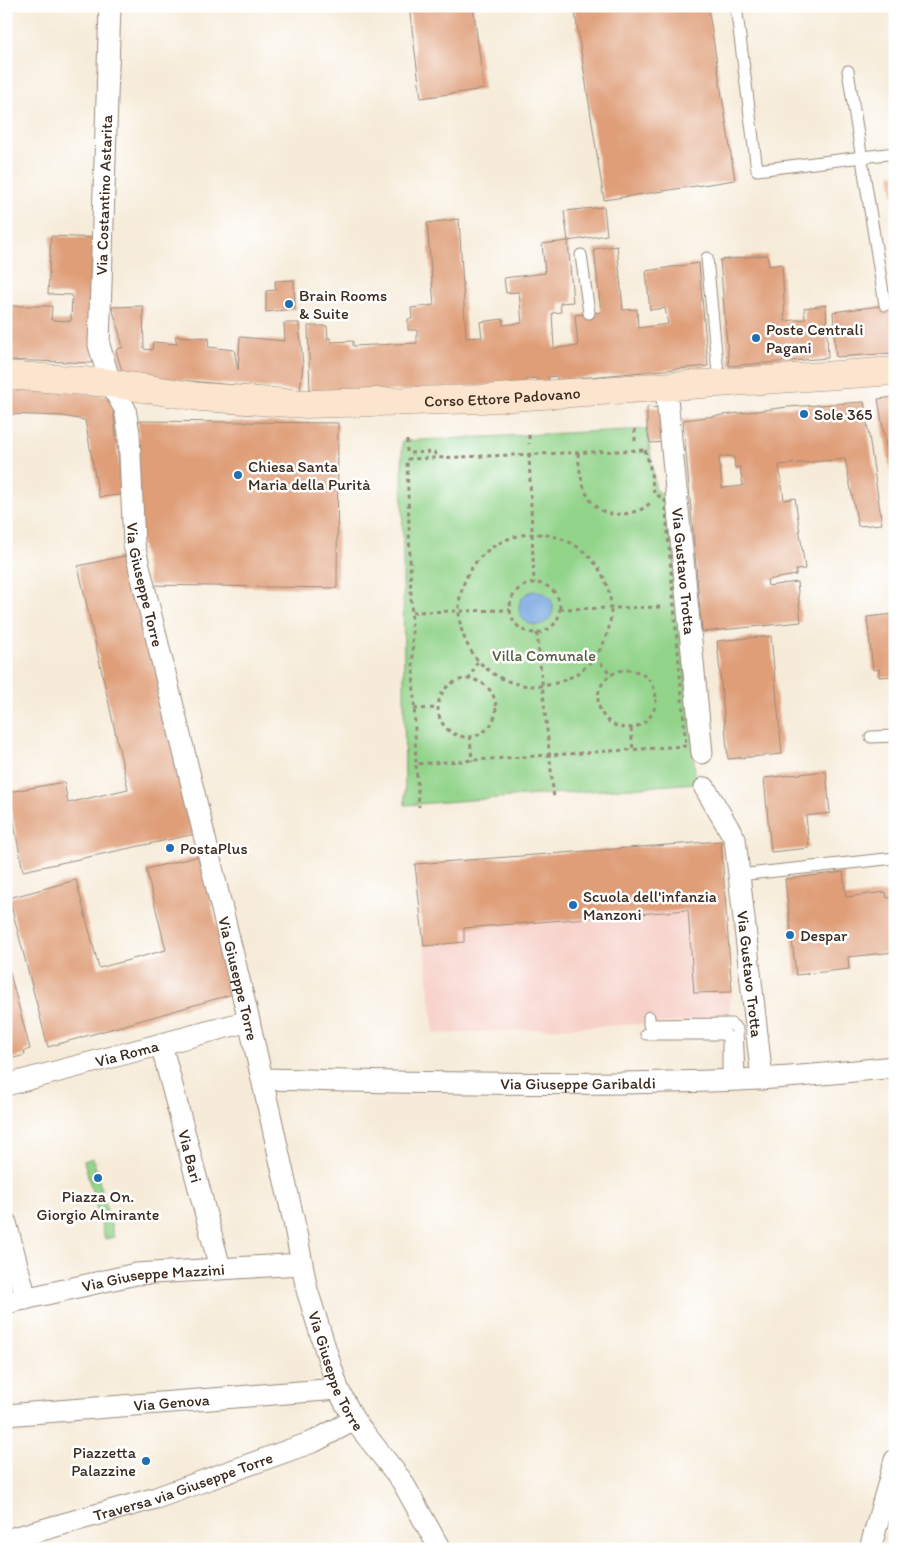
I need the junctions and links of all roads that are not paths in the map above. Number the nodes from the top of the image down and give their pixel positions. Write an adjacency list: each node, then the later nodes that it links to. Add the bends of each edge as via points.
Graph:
1 (110, 6): 12 (street, Via Costantino Astarita, via 99,345)
2 (736, 6): 5 (lane, via 757,170)
3 (848, 71): 5 (lane)
4 (895, 154): 5 (lane)
5 (863, 158): 8 (lane)
6 (581, 255): 9 (lane)
7 (707, 258): 13 (lane)
8 (885, 305)
9 (589, 313)
10 (894, 368): 13 (street, Corso Ettore Padovano)
11 (6, 376): 12 (street, Corso Ettore Padovano)
12 (110, 383): 14 (street, Corso Ettore Padovano, via 200,397 306,404 482,399 598,384); 22 (street, Via Giuseppe Torre, via 125,409 134,545)
13 (719, 384): 14 (street, Corso Ettore Padovano)
14 (666, 388): 17 (street, Via Gustavo Trotta)
15 (895, 736): 16 (lane)
16 (871, 737)
17 (702, 753)
18 (705, 788): 20 (street, Via Gustavo Trotta, via 735,839)
19 (895, 858): 20 (lane)
20 (739, 875): 28 (street, Via Gustavo Trotta)
21 (649, 1017): 26 (lane, via 649,1025 735,1026)
22 (248, 1021): 24 (street, Via Roma); 27 (street, Via Giuseppe Torre)
23 (646, 1034): 26 (lane, via 724,1034)
24 (162, 1044): 29 (street, Via Roma); 32 (street, Via Bari)
25 (895, 1067): 28 (street, Via Giuseppe Garibaldi)
26 (734, 1077): 27 (street, Via Giuseppe Garibaldi, via 590,1084); 28 (street, Via Giuseppe Garibaldi)
27 (262, 1079): 31 (street, Via Giuseppe Torre)
28 (762, 1079)
29 (6, 1085)
30 (6, 1223): 33 (street)
31 (301, 1264): 32 (street, Via Giuseppe Mazzini); 34 (street, Via Giuseppe Torre)
32 (220, 1268): 33 (street, Via Giuseppe Mazzini, via 136,1274)
33 (16, 1301)
34 (338, 1389): 35 (street, Via Genova); 36 (street, Via Giuseppe Torre)
35 (6, 1415)
36 (354, 1420): 38 (street, Traversa via Giuseppe Torre, via 315,1441 156,1498); 39 (street, Via Giuseppe Torre, via 402,1481)
37 (895, 1460): 40 (street)
38 (6, 1540)
39 (440, 1549)
40 (870, 1549)

